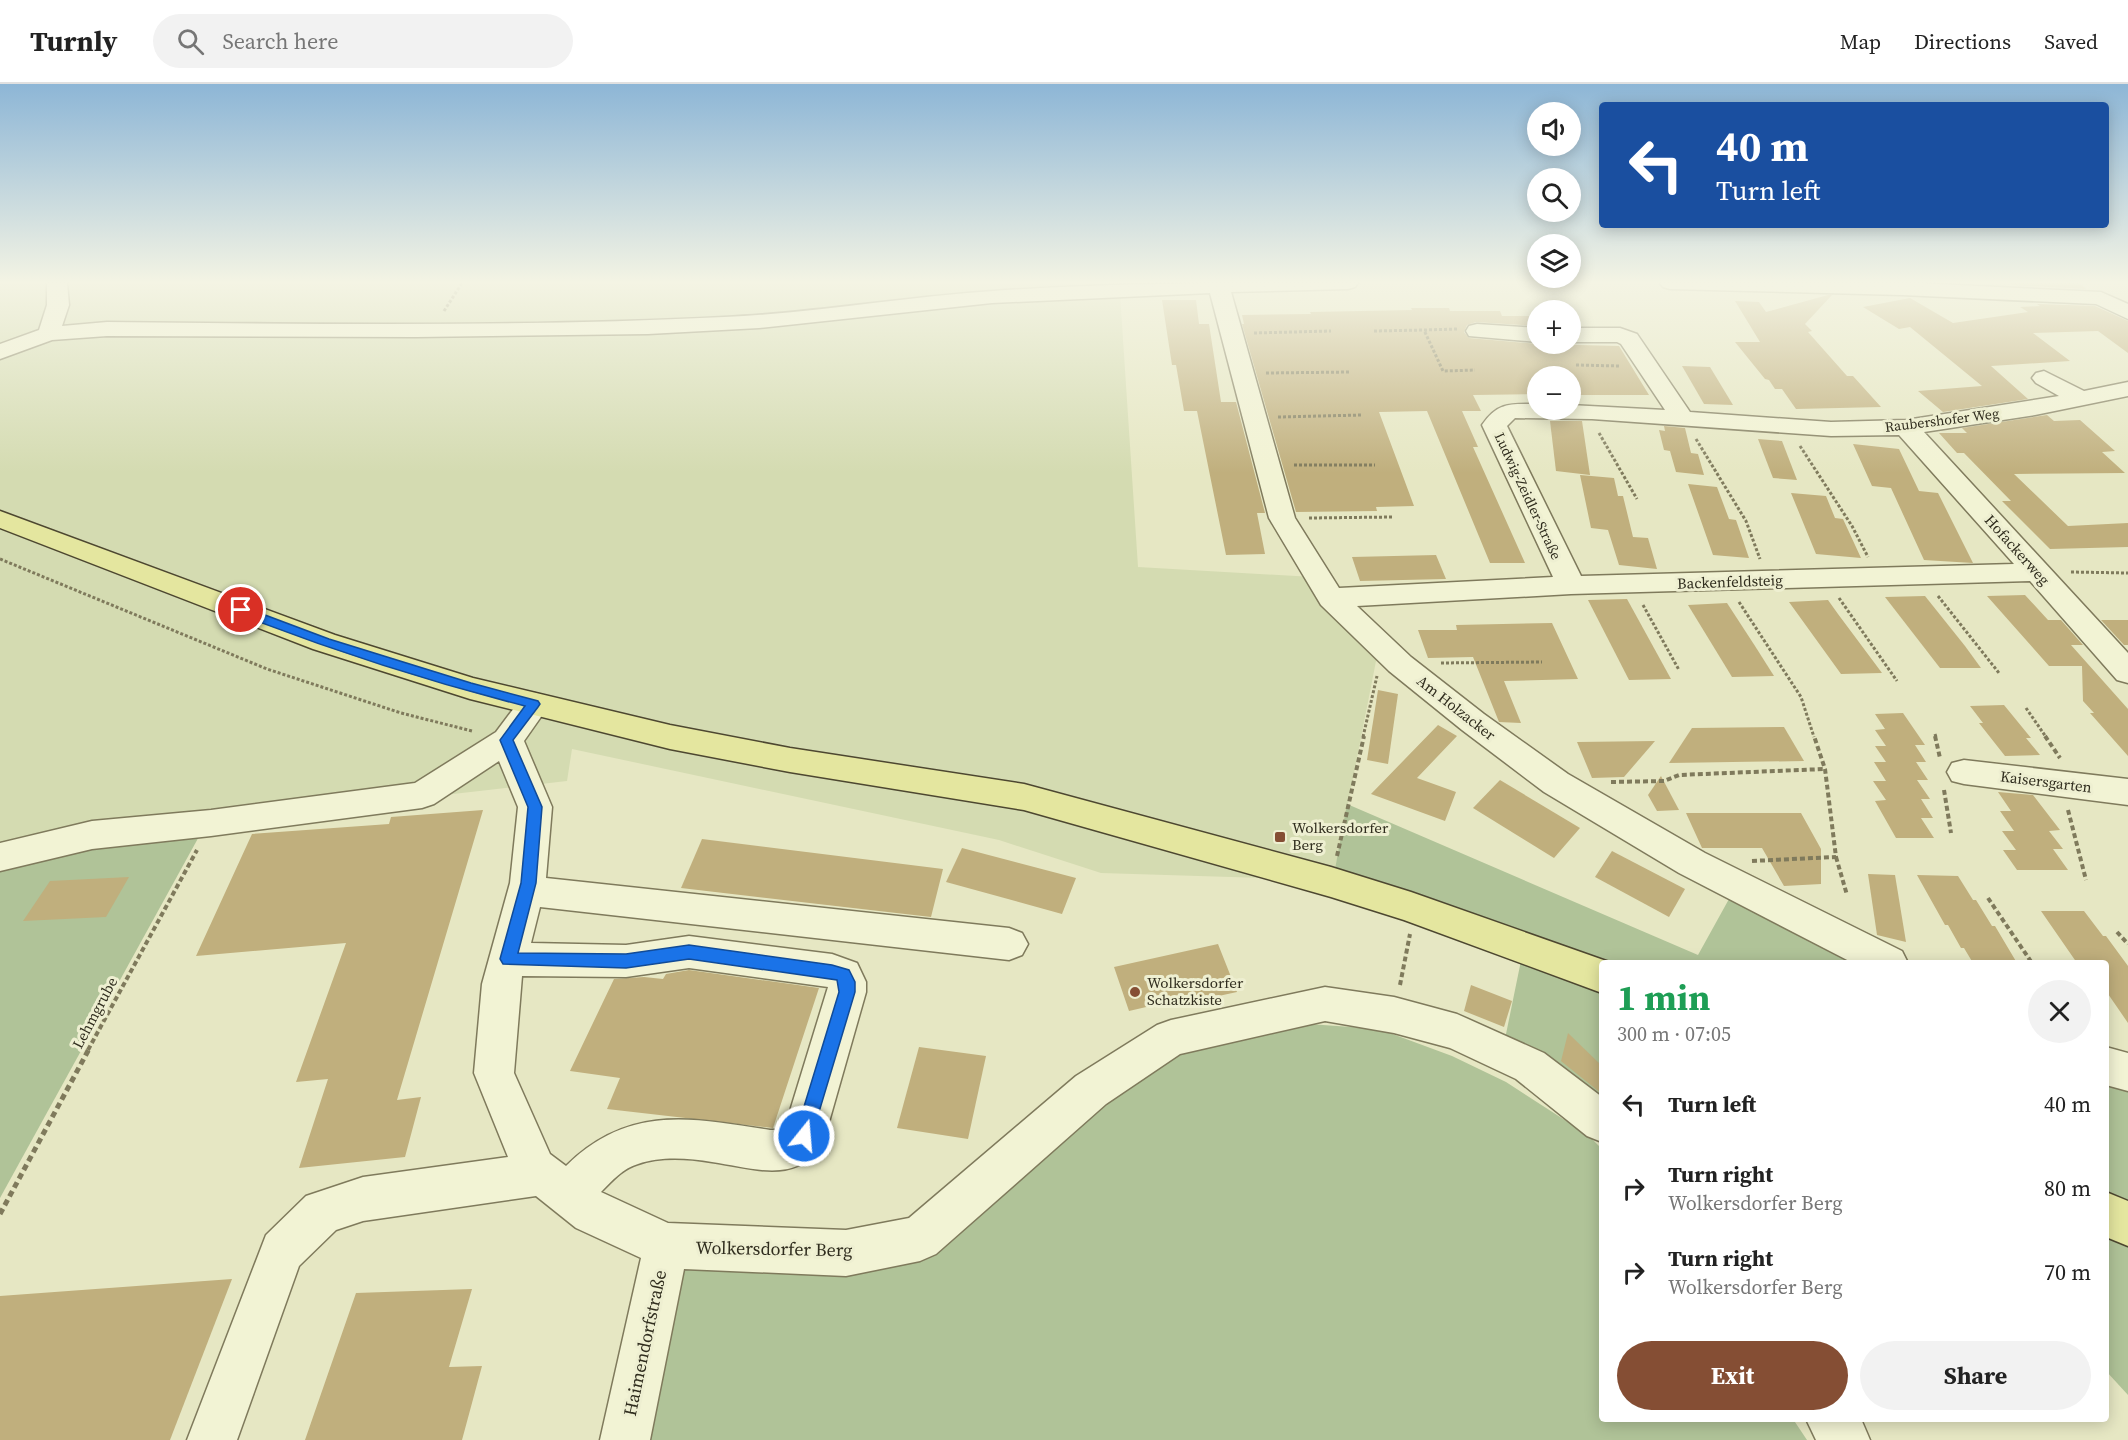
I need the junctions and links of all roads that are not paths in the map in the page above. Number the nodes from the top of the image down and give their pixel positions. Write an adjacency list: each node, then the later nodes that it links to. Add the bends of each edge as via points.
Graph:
1 (16, 346): 4 (street)
2 (1236, 346): 14 (street, Am Holzacker, via 1282,518)
3 (1634, 346): 9 (street)
4 (0, 352)
5 (2044, 378): 7 (street)
6 (2128, 389): 7 (street, Raubershofer Weg)
7 (2078, 398): 10 (street, Raubershofer Weg)
8 (1509, 411): 9 (street, Raubershofer Weg); 13 (street, Ludwig-Zeidler-Straße, via 1494,424)
9 (1682, 418): 10 (street, Raubershofer Weg, via 1831,429)
10 (1906, 427): 12 (street, Hofackerweg)
11 (0, 519): 16 (main road, via 324,642)
12 (2037, 572): 13 (street, Backenfeldsteig); 15 (street, Hofackerweg)
13 (1571, 585): 14 (street, Backenfeldsteig)
14 (1331, 598): 24 (street, Am Holzacker, via 1392,656 1556,783 1692,863)
15 (2128, 672)
16 (534, 704): 17 (street); 25 (main road, via 790,760 1024,797 1332,882)
17 (507, 740): 20 (street, via 422,795 92,835); 21 (street, Wolkersdorfer Berg, via 535,807)
18 (1964, 772): 19 (street, Kaisersgarten)
19 (2128, 792)
20 (0, 857)
21 (526, 891): 22 (street); 23 (street, Wolkersdorfer Berg)
22 (1009, 944)
23 (508, 959): 29 (street, Wolkersdorfer Berg, via 501,984 494,1073 535,1169); 29 (street, via 626,961 689,952 832,971 843,975 847,982 804,1136 795,1146 770,1151 679,1138 647,1140)
24 (1883, 960)
25 (1599, 975)
26 (2109, 1067): 27 (street)
27 (2128, 1072)
28 (1599, 1120): 32 (street, Wolkersdorfer Berg, via 1530,1066 1457,1032 1394,1016 1325,1005 1171,1038 1092,1090 920,1238 846,1253)
29 (555, 1184): 32 (street, Wolkersdorfer Berg, via 592,1212); 34 (street, via 363,1199 322,1212 282,1251)
30 (2109, 1215): 31 (main road)
31 (2128, 1224)
32 (666, 1246): 35 (street, Haimendorfstraße)
33 (1833, 1422): 36 (street)
34 (212, 1440)
35 (624, 1440)
36 (1845, 1440)

